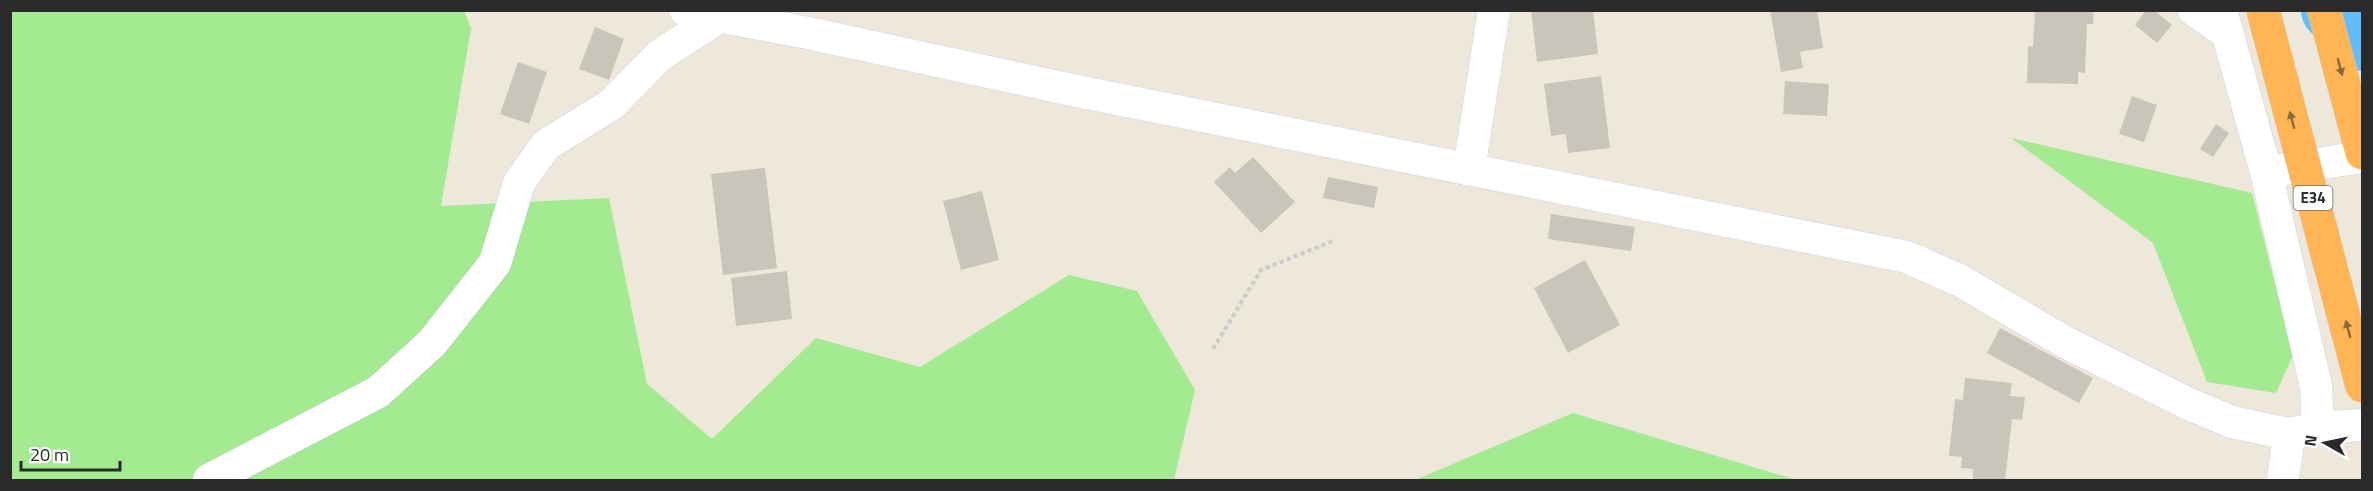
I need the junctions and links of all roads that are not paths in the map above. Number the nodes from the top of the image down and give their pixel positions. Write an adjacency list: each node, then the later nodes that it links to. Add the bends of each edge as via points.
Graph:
1 (685, 10): 6 (street)
2 (1494, 10): 10 (street)
3 (2194, 10): 8 (street)
4 (2263, 10): 12 (highway, E34, one-way to 4, bridge)
5 (2325, 10): 9 (highway, one-way to 9)
6 (719, 17): 7 (street); 15 (street, via 660,55 612,104 546,145 519,183 495,263 432,343 378,392)
7 (805, 22): 10 (street, via 1079,91)
8 (2224, 22): 11 (street)
9 (2362, 155): 11 (street)
10 (1469, 170): 14 (street, via 1907,257 1959,280 2065,342 2189,404 2232,422)
11 (2266, 172): 14 (street, via 2316,386)
12 (2362, 386)
13 (2362, 425): 14 (street)
14 (2304, 431): 16 (street)
15 (209, 480)
16 (2283, 480)

